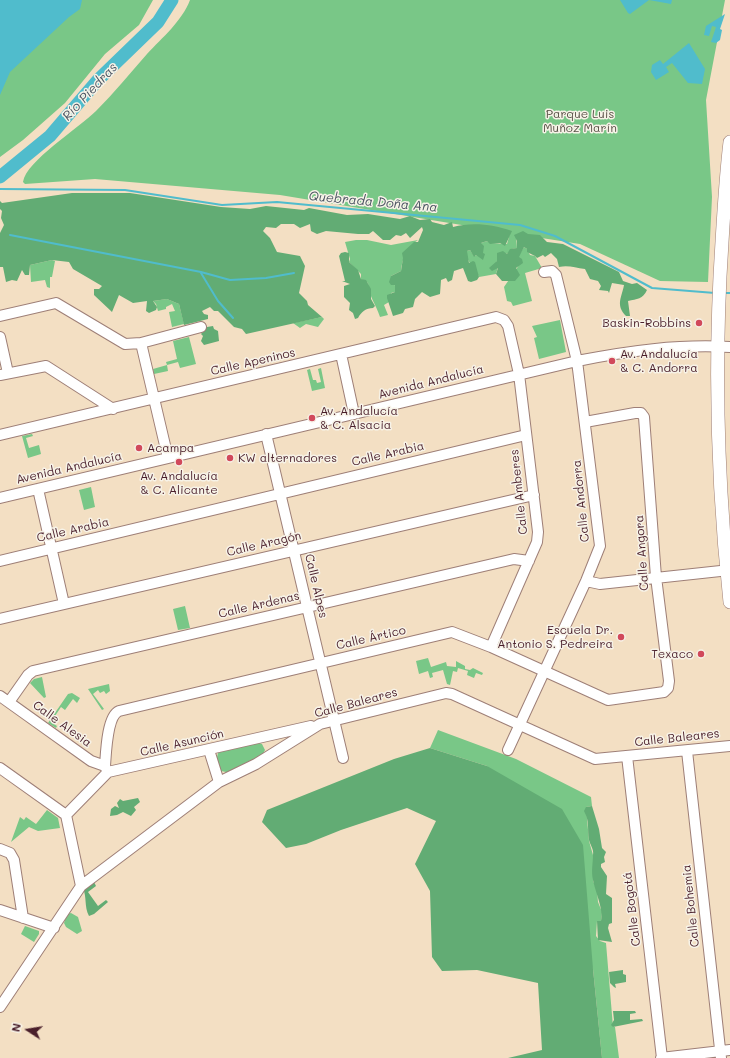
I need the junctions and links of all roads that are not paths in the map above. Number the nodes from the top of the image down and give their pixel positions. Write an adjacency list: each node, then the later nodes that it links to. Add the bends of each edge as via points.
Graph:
1 (730, 142): 8 (main road, via 719,308)
2 (544, 272): 10 (street, Calle Andorra, via 552,271 556,275)
3 (0, 316): 7 (street, via 56,303 125,344)
4 (508, 326): 9 (street, Calle Apeninos, via 504,320 496,317); 12 (street, Calle Amberes)
5 (201, 327): 7 (street)
6 (0, 338): 11 (street)
7 (141, 343): 13 (street)
8 (724, 346): 10 (street, Avenida Andalucía, via 672,347 624,352); 29 (main road, via 717,428)
9 (341, 354): 13 (street, Calle Apeninos); 15 (street)
10 (577, 361): 12 (street, Avenida Andalucía); 16 (street, Calle Andorra)
11 (4, 374): 14 (street, via 46,366)
12 (519, 374): 15 (street, Avenida Andalucía); 19 (street, Calle Amberes)
13 (154, 399): 14 (street, Calle Apeninos); 20 (street)
14 (113, 409): 18 (street, Calle Apeninos)
15 (354, 414): 17 (street, Avenida Andalucía)
16 (585, 422): 30 (street, Calle Angora, via 635,413 641,413 646,422); 31 (street, Calle Andorra, via 600,546)
17 (266, 434): 20 (street, Avenida Andalucía); 22 (street, Calle Alpes)
18 (0, 435)
19 (526, 435): 22 (street, Calle Arabia); 23 (street, Calle Amberes)
20 (168, 458): 21 (street, Avenida Andalucía)
21 (38, 489): 24 (street, Avenida Andalucía); 25 (street)
22 (281, 494): 25 (street, Calle Arabia); 26 (street, Calle Alpes)
23 (534, 495): 26 (street, Calle Aragón); 27 (street, Calle Amberes, via 537,542)
24 (0, 498)
25 (51, 548): 28 (street, Calle Arabia); 33 (street)
26 (294, 550): 33 (street, Calle Aragón); 34 (street, Calle Alpes)
27 (530, 560): 34 (street, Calle Ardenas, via 514,558); 36 (street, Calle Amberes)
28 (0, 561)
29 (728, 570): 30 (street); 32 (main road)
30 (656, 577): 31 (street, via 600,584); 39 (street, Calle Angora)
31 (586, 581): 38 (street, Calle Andorra)
32 (730, 602)
33 (64, 604): 35 (street, Calle Aragón)
34 (308, 607): 37 (street, Calle Alpes); 41 (street, Calle Ardenas, via 33,671)
35 (0, 619)
36 (491, 647): 37 (street, Calle Ártico, via 452,632); 38 (street, Calle Ártico)
37 (320, 663): 42 (street, Calle Alpes); 52 (street, Calle Ártico, via 116,713 111,720)
38 (544, 671): 39 (street, Calle Ártico, via 608,700 660,694 668,688); 44 (street, Calle Andorra)
39 (668, 681)
40 (0, 696): 41 (street, Calle Alesia)
41 (9, 702): 52 (street, Calle Alesia)
42 (333, 721): 43 (street, Calle Baleares); 44 (street, Calle Baleares, via 446,693); 50 (street, Calle Alpes)
43 (320, 724): 46 (street, Calle Asunción); 53 (street, Calle Baleares, via 256,764)
44 (519, 725): 47 (street, Calle Andorra); 49 (street, Calle Baleares, via 595,759)
45 (730, 746): 48 (street, Calle Baleares)
46 (209, 750): 52 (street, Calle Asunción); 53 (street)
47 (508, 750)
48 (687, 751): 49 (street, Calle Baleares); 61 (street, Calle Bohemia)
49 (627, 756): 62 (street, Calle Bogotá)
50 (343, 758)
51 (0, 768): 54 (street)
52 (106, 769): 54 (street)
53 (219, 782): 56 (street, Calle Baleares)
54 (66, 814): 56 (street)
55 (0, 849): 58 (street, via 10,853 14,860)
56 (81, 886): 59 (street, Calle Baleares)
57 (0, 910): 58 (street)
58 (23, 918): 59 (street)
59 (54, 928): 60 (street, Calle Baleares)
60 (1, 1004)
61 (724, 1053): 62 (street)
62 (661, 1058)

